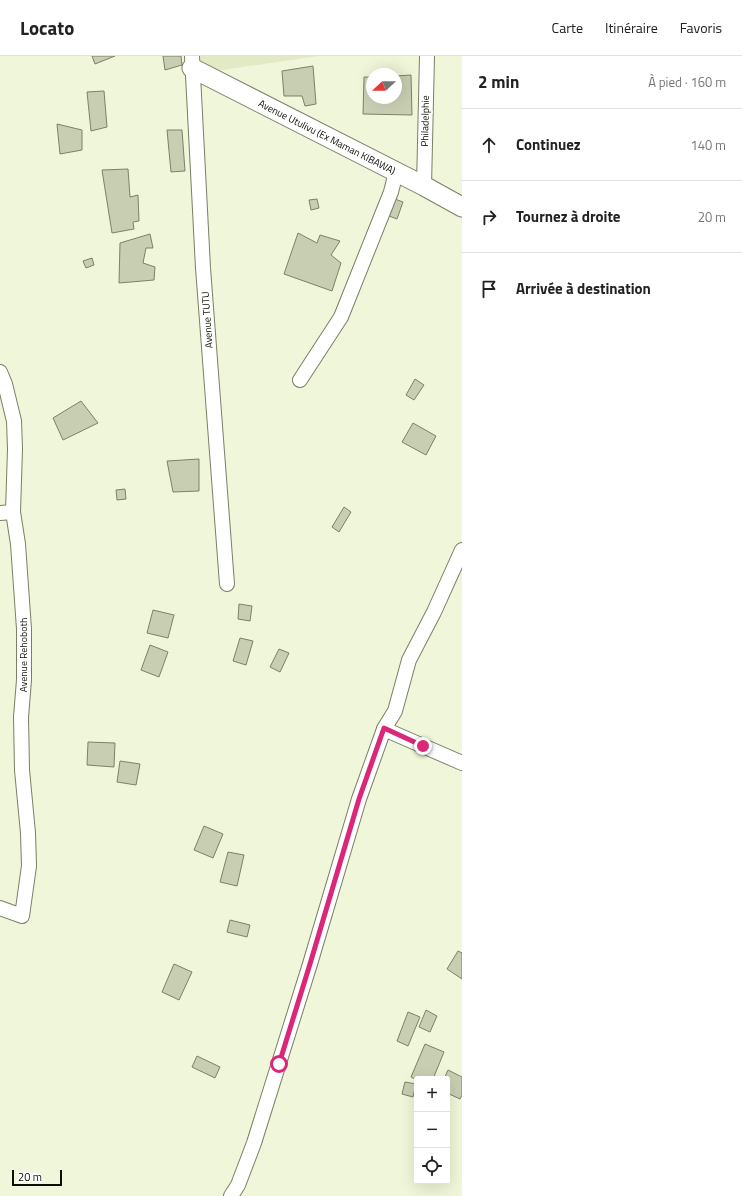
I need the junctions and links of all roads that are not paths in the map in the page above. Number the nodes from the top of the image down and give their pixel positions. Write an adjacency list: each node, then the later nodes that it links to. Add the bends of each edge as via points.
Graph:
1 (427, 56): 4 (street, Philadelphie)
2 (192, 62): 3 (street, Avenue Utulivu (Ex Maman KIBAWA)); 10 (street, Avenue TUTU, via 203,268)
3 (396, 172): 4 (street, Avenue Utulivu (Ex Maman KIBAWA)); 7 (street, via 391,192 341,318)
4 (424, 186): 5 (street, Avenue Utulivu (Ex Maman KIBAWA))
5 (462, 207)
6 (0, 372): 8 (street, Avenue Rehoboth, via 14,421 15,449)
7 (300, 380)
8 (6, 512): 13 (street, Avenue Rehoboth, via 18,544 24,629 22,770 29,866 22,916)
9 (462, 550): 11 (street, via 409,660 394,711)
10 (227, 584)
11 (384, 728): 12 (street); 14 (street, via 359,799 254,1143 238,1185)
12 (462, 763)
13 (0, 908)
14 (231, 1196)

